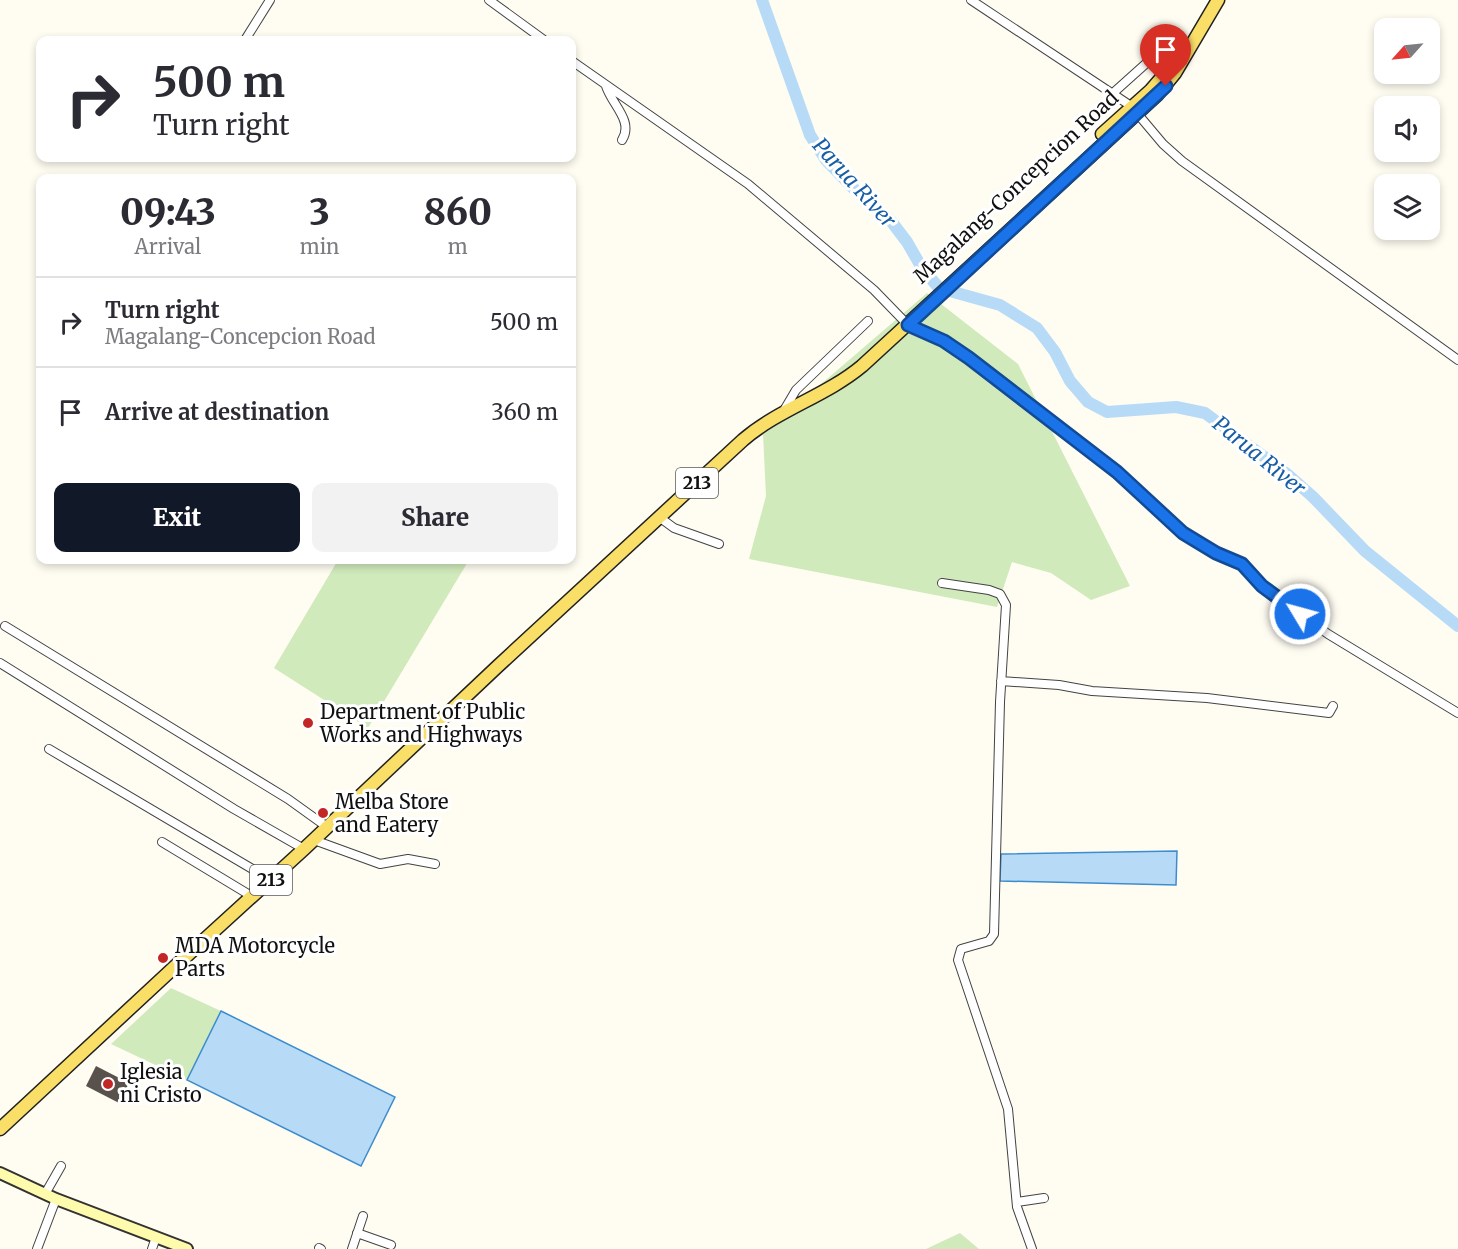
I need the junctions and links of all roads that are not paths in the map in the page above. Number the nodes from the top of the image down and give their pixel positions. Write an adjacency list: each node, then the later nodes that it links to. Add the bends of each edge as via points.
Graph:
1 (270, 0): 5 (street)
2 (489, 0): 6 (street)
3 (971, 0): 10 (street)
4 (1218, 0): 11 (main road, Magalang-Concepcion Road / 213, via 1166,86)
5 (248, 36)
6 (538, 36)
7 (1151, 58): 10 (street)
8 (576, 64): 9 (street)
9 (606, 86): 12 (street, via 627,126); 14 (street, via 748,184)
10 (1112, 94): 11 (street)
11 (1132, 111): 14 (main road, Magalang-Concepcion Road / 213); 15 (street, via 1182,161)
12 (622, 140)
13 (868, 321): 16 (street, via 796,390)
14 (907, 321): 16 (main road, Magalang-Concepcion Road / 213, via 869,360 840,382); 24 (street, via 985,370 1117,472 1183,533 1237,561 1262,586 1328,634)
15 (1458, 360)
16 (783, 412): 17 (main road, Magalang-Concepcion Road / 213, via 743,440)
17 (659, 517): 18 (street, via 674,528); 26 (main road, Magalang-Concepcion Road / 213)
18 (719, 544)
19 (942, 583): 22 (street, via 989,590 1004,598)
20 (5, 626): 26 (street, via 288,799)
21 (0, 663): 29 (street)
22 (1001, 681): 23 (street, via 1207,698 1329,713); 39 (street, via 993,934 989,941 961,949 958,960 1008,1109)
23 (1334, 706)
24 (1458, 713)
25 (49, 749): 31 (street)
26 (327, 827): 27 (main road, Magalang-Concepcion Road / 213)
27 (314, 840): 29 (main road, Magalang-Concepcion Road / 213); 30 (street, via 380,864 408,859)
28 (162, 842): 32 (street)
29 (304, 849): 31 (main road, Magalang-Concepcion Road / 213)
30 (435, 864)
31 (271, 880): 32 (main road, Magalang-Concepcion Road / 213)
32 (253, 897): 33 (main road, Magalang-Concepcion Road / 213)
33 (0, 1130)
34 (61, 1166): 36 (street)
35 (0, 1173): 36 (street)
36 (45, 1194): 38 (street)
37 (1044, 1198): 39 (street)
38 (56, 1200): 42 (street); 44 (street)
39 (1017, 1203): 48 (street)
40 (363, 1216): 41 (street)
41 (357, 1233): 43 (street); 47 (street)
42 (156, 1237): 45 (street); 46 (street)
43 (391, 1245)
44 (37, 1249)
45 (152, 1249)
46 (186, 1249)
47 (352, 1249)
48 (1032, 1249)

